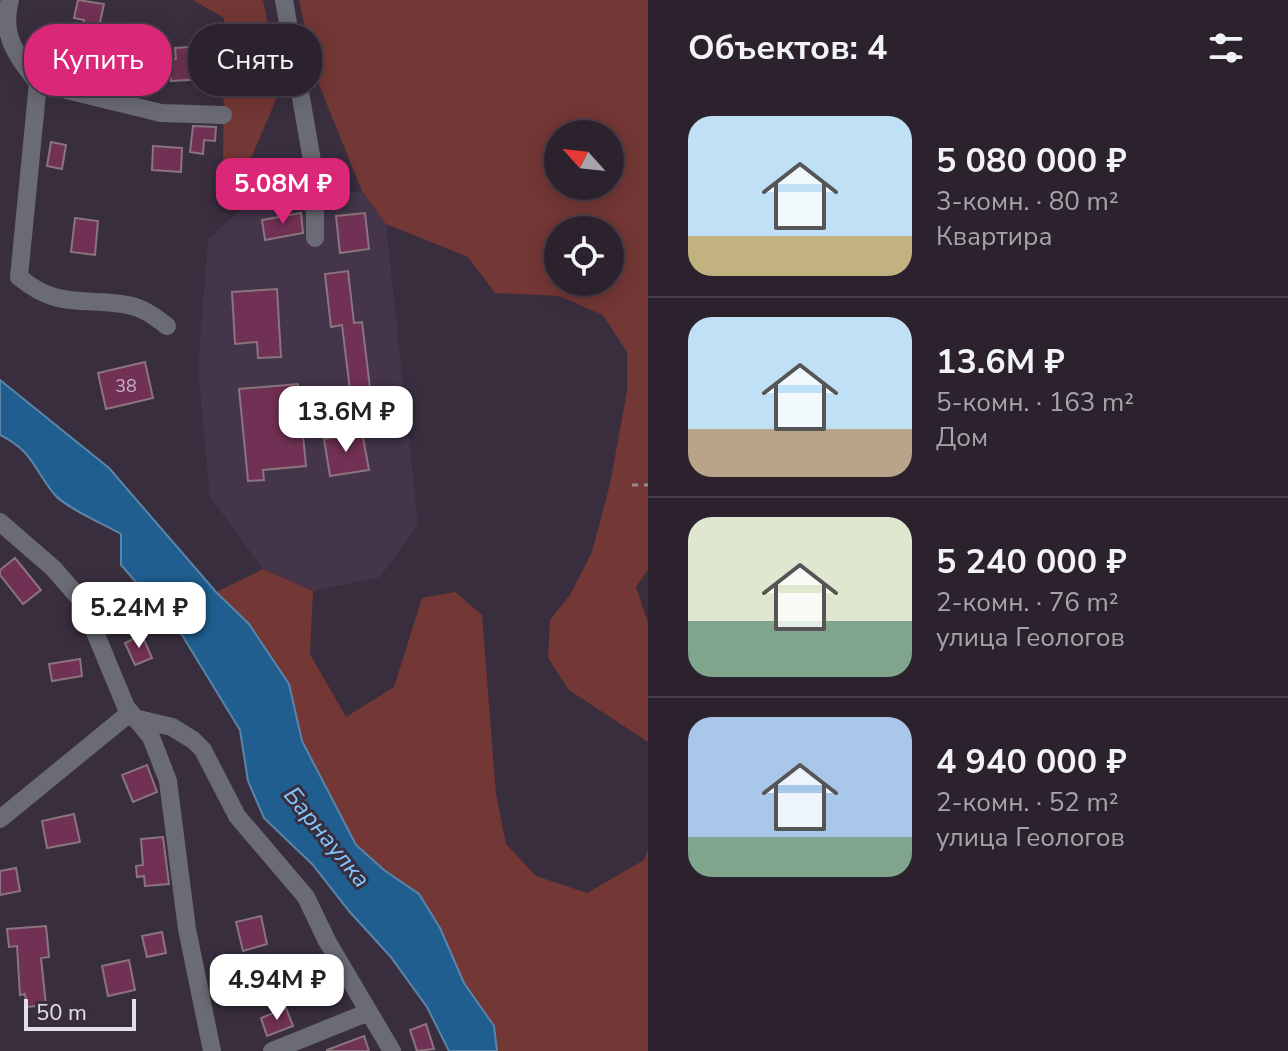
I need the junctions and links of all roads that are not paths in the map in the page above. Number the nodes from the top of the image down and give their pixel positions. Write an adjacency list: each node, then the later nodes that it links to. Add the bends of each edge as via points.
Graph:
1 (284, 0): 7 (street, via 315,178)
2 (6, 2): 3 (street, via 4,29)
3 (24, 63)
4 (37, 96): 8 (street, via 19,277 34,290 65,301 129,305)
5 (91, 96): 6 (street, via 161,113)
6 (223, 115)
7 (315, 238)
8 (167, 326)
9 (0, 522): 10 (street, via 82,601 126,707)
10 (136, 716): 11 (street, via 116,721); 12 (street, via 172,727 203,750 237,816 306,897); 13 (street, via 151,737 168,781 187,929)
11 (0, 819)
12 (369, 1012): 14 (street); 15 (street)
13 (212, 1051)
14 (272, 1051)
15 (392, 1051)

